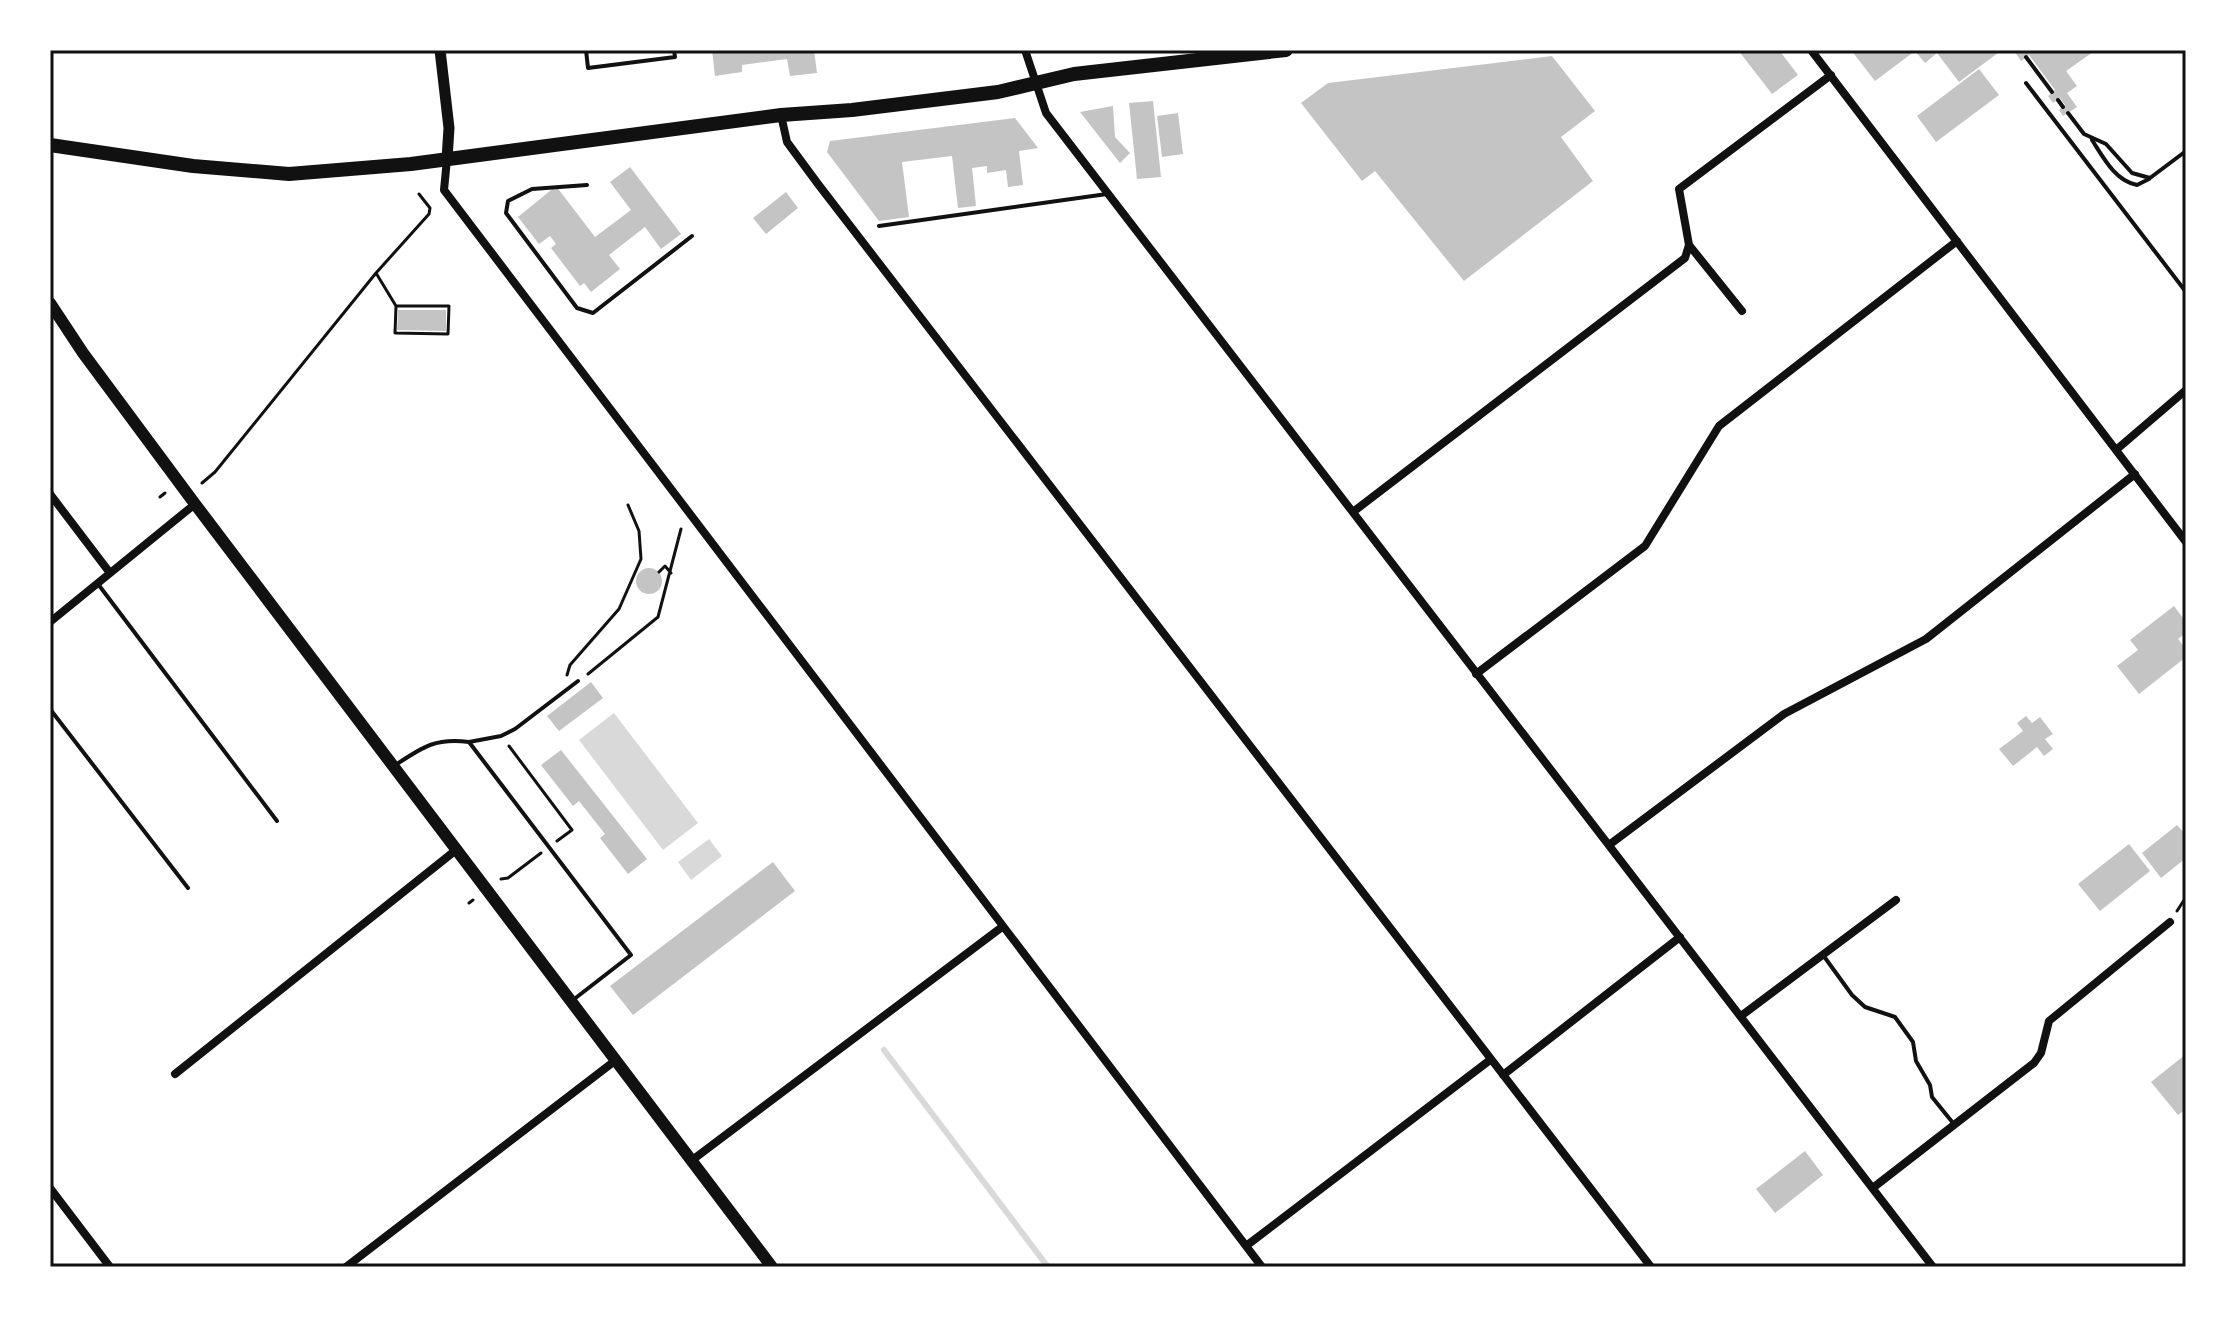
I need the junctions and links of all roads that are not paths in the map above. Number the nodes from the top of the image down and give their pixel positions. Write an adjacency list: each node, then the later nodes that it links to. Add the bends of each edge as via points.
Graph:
1 (440, 50): 20 (street)
2 (586, 50): 3 (lane, via 588,68 675,57)
3 (674, 50)
4 (1025, 50): 9 (street)
5 (1286, 50): 9 (main road)
6 (1811, 50): 8 (street)
7 (2026, 57): 11 (lane)
8 (1831, 75): 26 (street); 27 (street, via 1679,189)
9 (1035, 83): 15 (main road, via 998,92); 23 (street, via 1046,113)
10 (2026, 83): 28 (lane)
11 (2052, 92)
12 (2058, 100): 13 (lane)
13 (2063, 107)
14 (2068, 113): 16 (lane)
15 (781, 115): 20 (main road); 58 (street, via 787,142 818,184)
16 (2091, 139): 21 (lane, via 2106,144 2132,173); 21 (lane, via 2127,183 2137,185)
17 (57, 146): 19 (main road); 20 (main road, via 289,174)
18 (2186, 151): 21 (lane)
19 (50, 153)
20 (447, 159): 52 (street, via 444,190)
21 (2150, 178)
22 (587, 185): 25 (lane, via 532,189 508,201 506,213 577,308 593,313)
23 (1108, 194): 24 (lane); 36 (street)
24 (879, 226)
25 (692, 236)
26 (1957, 241): 32 (street); 41 (street, via 1719,426 1645,546)
27 (1689, 245): 30 (street); 36 (street, via 1685,258)
28 (2186, 292)
29 (50, 303): 35 (main road)
30 (1742, 311)
31 (2186, 390): 32 (street)
32 (2116, 450): 33 (street)
33 (2135, 474): 37 (street); 47 (street, via 1926,639 1784,714)
34 (50, 494): 38 (street)
35 (195, 504): 38 (street); 45 (main road)
36 (1353, 512): 41 (street)
37 (2186, 542)
38 (110, 573): 39 (street)
39 (97, 583): 40 (street); 46 (lane)
40 (50, 622)
41 (1476, 674): 47 (street)
42 (578, 681): 44 (lane, via 515,729)
43 (50, 709): 49 (lane)
44 (469, 742): 45 (lane, via 446,739); 55 (lane, via 631,955)
45 (394, 766): 48 (main road)
46 (277, 821)
47 (1609, 845): 53 (street)
48 (456, 850): 55 (main road); 59 (street)
49 (188, 888)
50 (1896, 900): 54 (street)
51 (2170, 922): 61 (street, via 2053,1016 2038,1059)
52 (1002, 927): 62 (street); 65 (street)
53 (1680, 937): 56 (street); 60 (street)
54 (1823, 955): 56 (street); 61 (lane, via 1865,1007 1895,1017 1913,1042 1932,1097)
55 (571, 1001): 57 (main road)
56 (1741, 1016): 63 (street)
57 (616, 1060): 62 (main road); 67 (street)
58 (1490, 1060): 60 (street); 65 (street)
59 (175, 1074)
60 (1503, 1075): 70 (street)
61 (1954, 1125): 63 (street)
62 (691, 1161): 68 (main road)
63 (1874, 1187): 71 (street)
64 (50, 1188): 66 (street)
65 (1246, 1246): 69 (street)
66 (110, 1267)
67 (346, 1267)
68 (772, 1267)
69 (1262, 1267)
70 (1651, 1267)
71 (1933, 1267)

